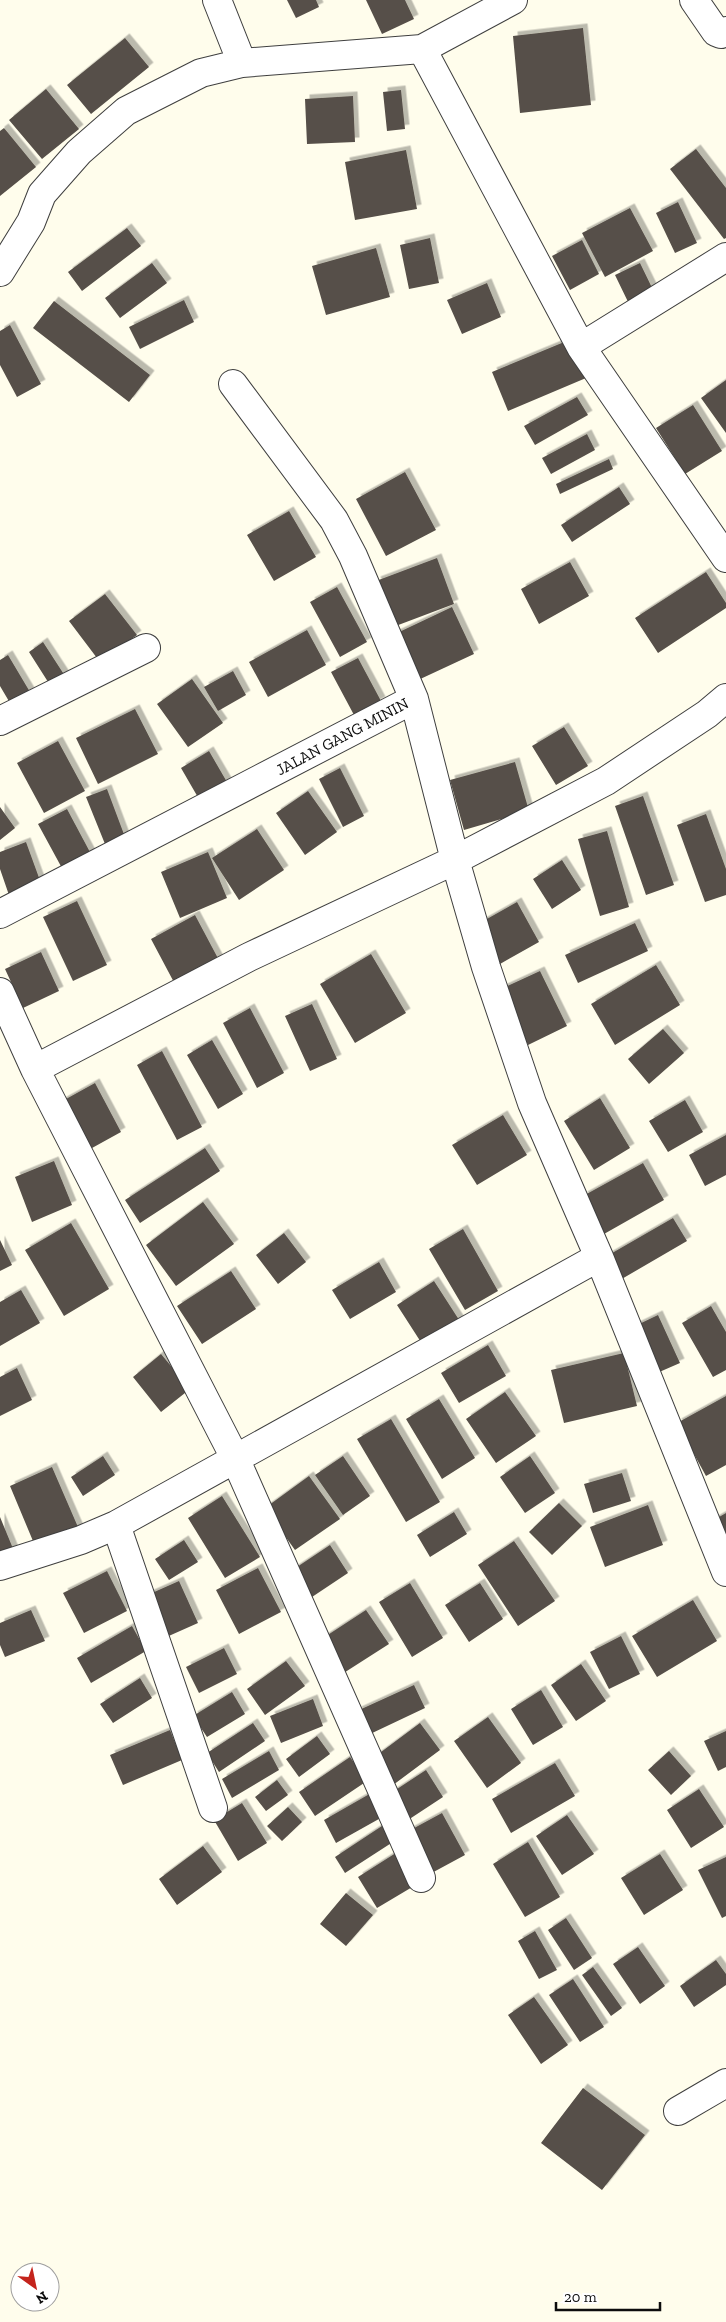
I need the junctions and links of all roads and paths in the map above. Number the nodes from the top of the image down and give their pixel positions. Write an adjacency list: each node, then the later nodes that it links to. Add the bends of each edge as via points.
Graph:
1 (217, 0): 6 (street)
2 (513, 0): 5 (street)
3 (694, 0): 4 (street, via 716,32)
4 (726, 31)
5 (422, 49): 6 (street); 9 (street)
6 (242, 63): 8 (street, via 201,73 126,111 80,152 42,194 31,222)
7 (726, 257): 9 (street)
8 (0, 272)
9 (581, 347): 11 (street)
10 (233, 384): 14 (street, JALAN GANG MININ, via 334,520 353,556)
11 (726, 558)
12 (146, 648): 15 (street)
13 (726, 698): 16 (street, via 606,781)
14 (414, 699): 16 (street); 17 (street, JALAN GANG MININ)
15 (0, 721)
16 (455, 860): 19 (street, via 249,957); 20 (street, via 532,1103)
17 (0, 914)
18 (0, 992): 19 (street)
19 (35, 1069): 21 (street)
20 (599, 1257): 21 (street); 24 (street)
21 (235, 1458): 22 (street); 26 (street)
22 (116, 1525): 23 (street); 25 (street)
23 (0, 1566)
24 (726, 1572)
25 (214, 1808)
26 (421, 1878)
27 (726, 2083): 28 (street)
28 (678, 2111)

